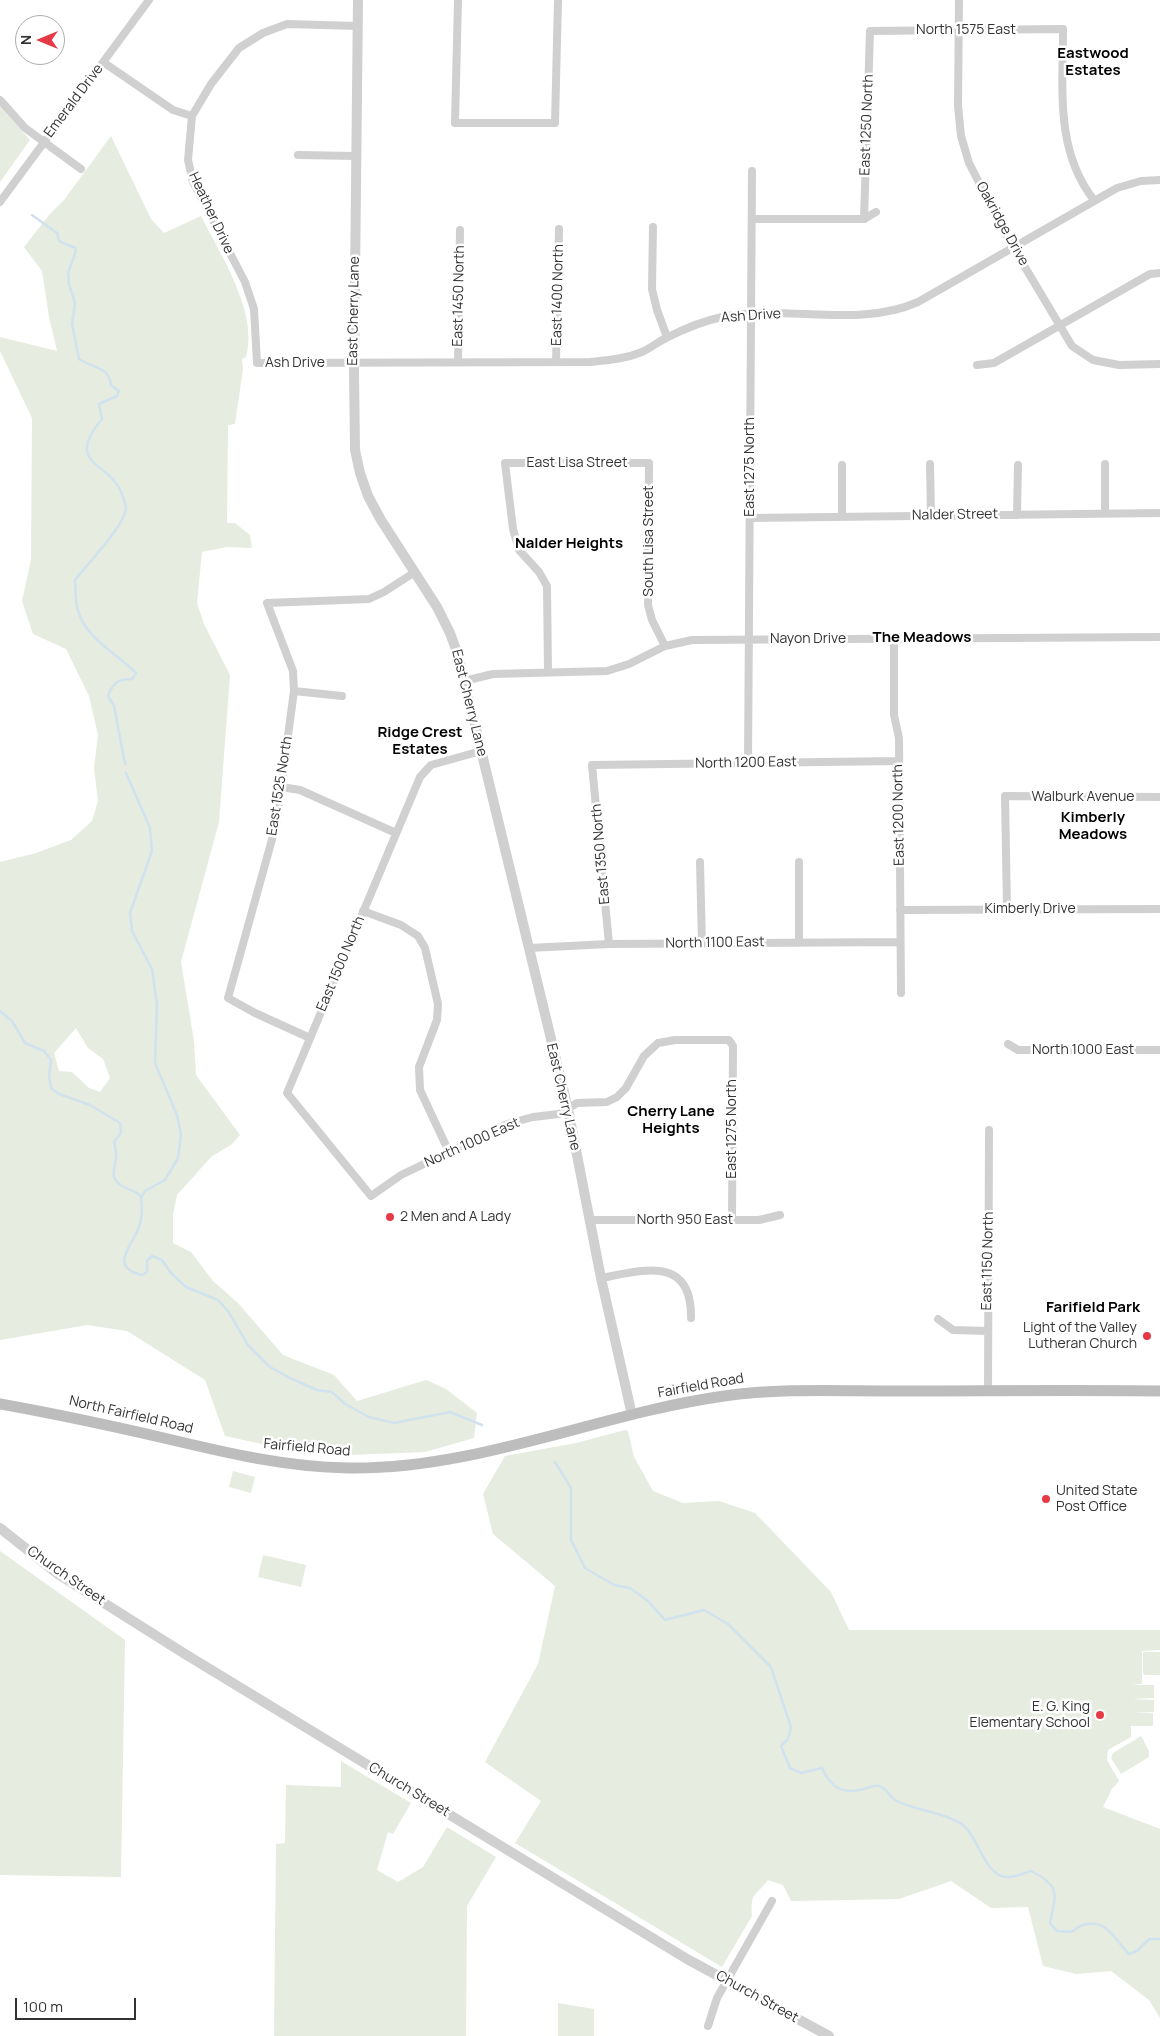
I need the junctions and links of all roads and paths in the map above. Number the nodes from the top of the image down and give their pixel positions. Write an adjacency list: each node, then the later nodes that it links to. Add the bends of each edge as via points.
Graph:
1 (149, 0): 9 (street, Emerald Drive)
2 (358, 0): 6 (street, East Cherry Lane)
3 (458, 0): 4 (street, via 455,124 555,123)
4 (558, 0)
5 (959, 0): 7 (street, Oakridge Drive)
6 (357, 26): 11 (street, Heather Drive, via 287,24 263,33 239,48 211,84); 14 (street, East Cherry Lane)
7 (959, 30): 8 (street, North 1575 East); 18 (street, North 1575 East, via 1063,30 1063,126 1079,174); 26 (street, Oakridge Drive, via 961,136 969,163)
8 (870, 31): 22 (street, East 1250 North)
9 (103, 62): 11 (street, via 173,110); 12 (street, Emerald Drive)
10 (0, 100): 12 (street, via 25,128)
11 (192, 116): 33 (street, Heather Drive, via 188,160 193,182 245,282 254,309)
12 (44, 142): 15 (street); 19 (street, Emerald Drive)
13 (298, 155): 14 (street)
14 (356, 156): 34 (street, East Cherry Lane)
15 (81, 169)
16 (752, 171): 21 (street, East 1275 North)
17 (1160, 180): 18 (street, Ash Drive, via 1117,188)
18 (1094, 200): 26 (street, Ash Drive)
19 (0, 202)
20 (876, 212): 22 (street)
21 (752, 219): 22 (street); 28 (street, East 1275 North)
22 (864, 219)
23 (654, 227): 30 (street, via 652,289)
24 (559, 229): 32 (street, East 1400 North)
25 (460, 230): 31 (street, East 1450 North)
26 (1013, 247): 28 (street, Ash Drive, via 900,310 874,314); 29 (street, Oakridge Drive)
27 (1160, 273): 29 (street, via 1150,274)
28 (750, 314): 30 (street, Ash Drive, via 698,323); 47 (street, East 1275 North)
29 (1060, 325): 35 (street, Oakridge Drive, via 1072,346 1093,360 1119,365); 36 (street, via 994,362)
30 (667, 337): 32 (street, Ash Drive, via 643,352 619,359)
31 (458, 362): 32 (street, Ash Drive); 34 (street, Ash Drive)
32 (556, 362)
33 (257, 363): 34 (street, Ash Drive)
34 (354, 363): 48 (street, East Cherry Lane, via 353,430 360,473 381,520)
35 (1160, 364)
36 (977, 365)
37 (649, 463): 52 (street, South Lisa Street, via 648,605); 53 (street, East Lisa Street, via 505,463 513,529 519,550 547,586)
38 (930, 464): 45 (street)
39 (1105, 464): 42 (street)
40 (842, 465): 46 (street)
41 (1018, 465): 44 (street)
42 (1105, 513): 43 (street, Nalder Street); 44 (street, Nalder Street)
43 (1160, 513)
44 (1018, 514): 45 (street, Nalder Street)
45 (931, 516): 46 (street, Nalder Street)
46 (842, 517): 47 (street, Nalder Street)
47 (750, 518): 50 (street, East 1275 North)
48 (415, 572): 54 (street, East Cherry Lane, via 450,633); 55 (street, East 1525 North, via 369,599 267,603 293,671)
49 (1160, 637): 51 (street, Nayon Drive)
50 (749, 639): 51 (street, Nayon Drive); 52 (street, Nayon Drive, via 692,640); 59 (street, East 1275 North)
51 (894, 639): 58 (street, East 1200 North, via 894,715)
52 (665, 646): 53 (street, Nayon Drive, via 607,671)
53 (548, 672): 54 (street, Nayon Drive, via 493,674)
54 (464, 681): 57 (street, East Cherry Lane)
55 (294, 691): 56 (street); 61 (street, East 1525 North)
56 (342, 696)
57 (481, 751): 63 (street, East 1500 North, via 431,765 420,776); 74 (street, East Cherry Lane)
58 (899, 761): 59 (street, North 1200 East); 68 (street, East 1200 North)
59 (748, 763): 60 (street, North 1200 East)
60 (592, 764): 72 (street, East 1350 North)
61 (282, 787): 63 (street, via 300,790); 76 (street, East 1525 North, via 276,825 228,998)
62 (1160, 797): 66 (street, Walburk Avenue, via 1005,796)
63 (396, 833): 69 (street, East 1500 North)
64 (700, 862): 73 (street)
65 (799, 862): 70 (street)
66 (1007, 909): 67 (street, Kimberly Drive); 68 (street, Kimberly Drive)
67 (1160, 909)
68 (900, 910): 71 (street, East 1200 North)
69 (363, 911): 76 (street, East 1500 North); 82 (street, via 401,925 418,936 425,948 438,1004 437,1020 419,1067 420,1090)
70 (799, 942): 71 (street, North 1100 East); 73 (street, North 1100 East)
71 (900, 942): 75 (street, East 1200 North)
72 (609, 944): 73 (street, North 1100 East); 74 (street, North 1100 East)
73 (702, 944)
74 (529, 948): 80 (street, East Cherry Lane)
75 (901, 993)
76 (310, 1038): 83 (street, East 1500 North, via 287,1093)
77 (729, 1040): 80 (street, North 1000 East, via 658,1043 644,1056 618,1097 607,1102 577,1103); 85 (street, East 1275 North, via 733,1046)
78 (1008, 1044): 79 (street, North 1000 East, via 1018,1050)
79 (1160, 1050)
80 (568, 1109): 82 (street, North 1000 East, via 559,1114 507,1124); 86 (street, East Cherry Lane)
81 (990, 1130): 90 (street, East 1150 North)
82 (450, 1152): 83 (street, North 1000 East, via 401,1175)
83 (370, 1196)
84 (780, 1216): 85 (street, North 950 East, via 760,1220)
85 (732, 1219): 86 (street, North 950 East)
86 (590, 1220): 87 (street, East Cherry Lane)
87 (601, 1278): 88 (street, via 650,1270 672,1274 688,1291); 94 (street, East Cherry Lane)
88 (691, 1318)
89 (938, 1318): 90 (street, via 953,1330)
90 (988, 1331): 91 (street, East 1150 North)
91 (988, 1391): 92 (main road, Fairfield Road); 94 (main road, Fairfield Road, via 755,1392 703,1399)
92 (1160, 1391)
93 (0, 1404): 95 (main road, North Fairfield Road)
94 (632, 1416): 95 (main road, Fairfield Road, via 512,1446 410,1465 349,1468)
95 (254, 1459)
96 (0, 1528): 98 (street, Church Street, via 58,1574 185,1654 687,1959)
97 (772, 1901): 98 (street)
98 (728, 1980): 99 (street, via 717,1998); 100 (street, Church Street)
99 (708, 2026)
100 (829, 2036)

